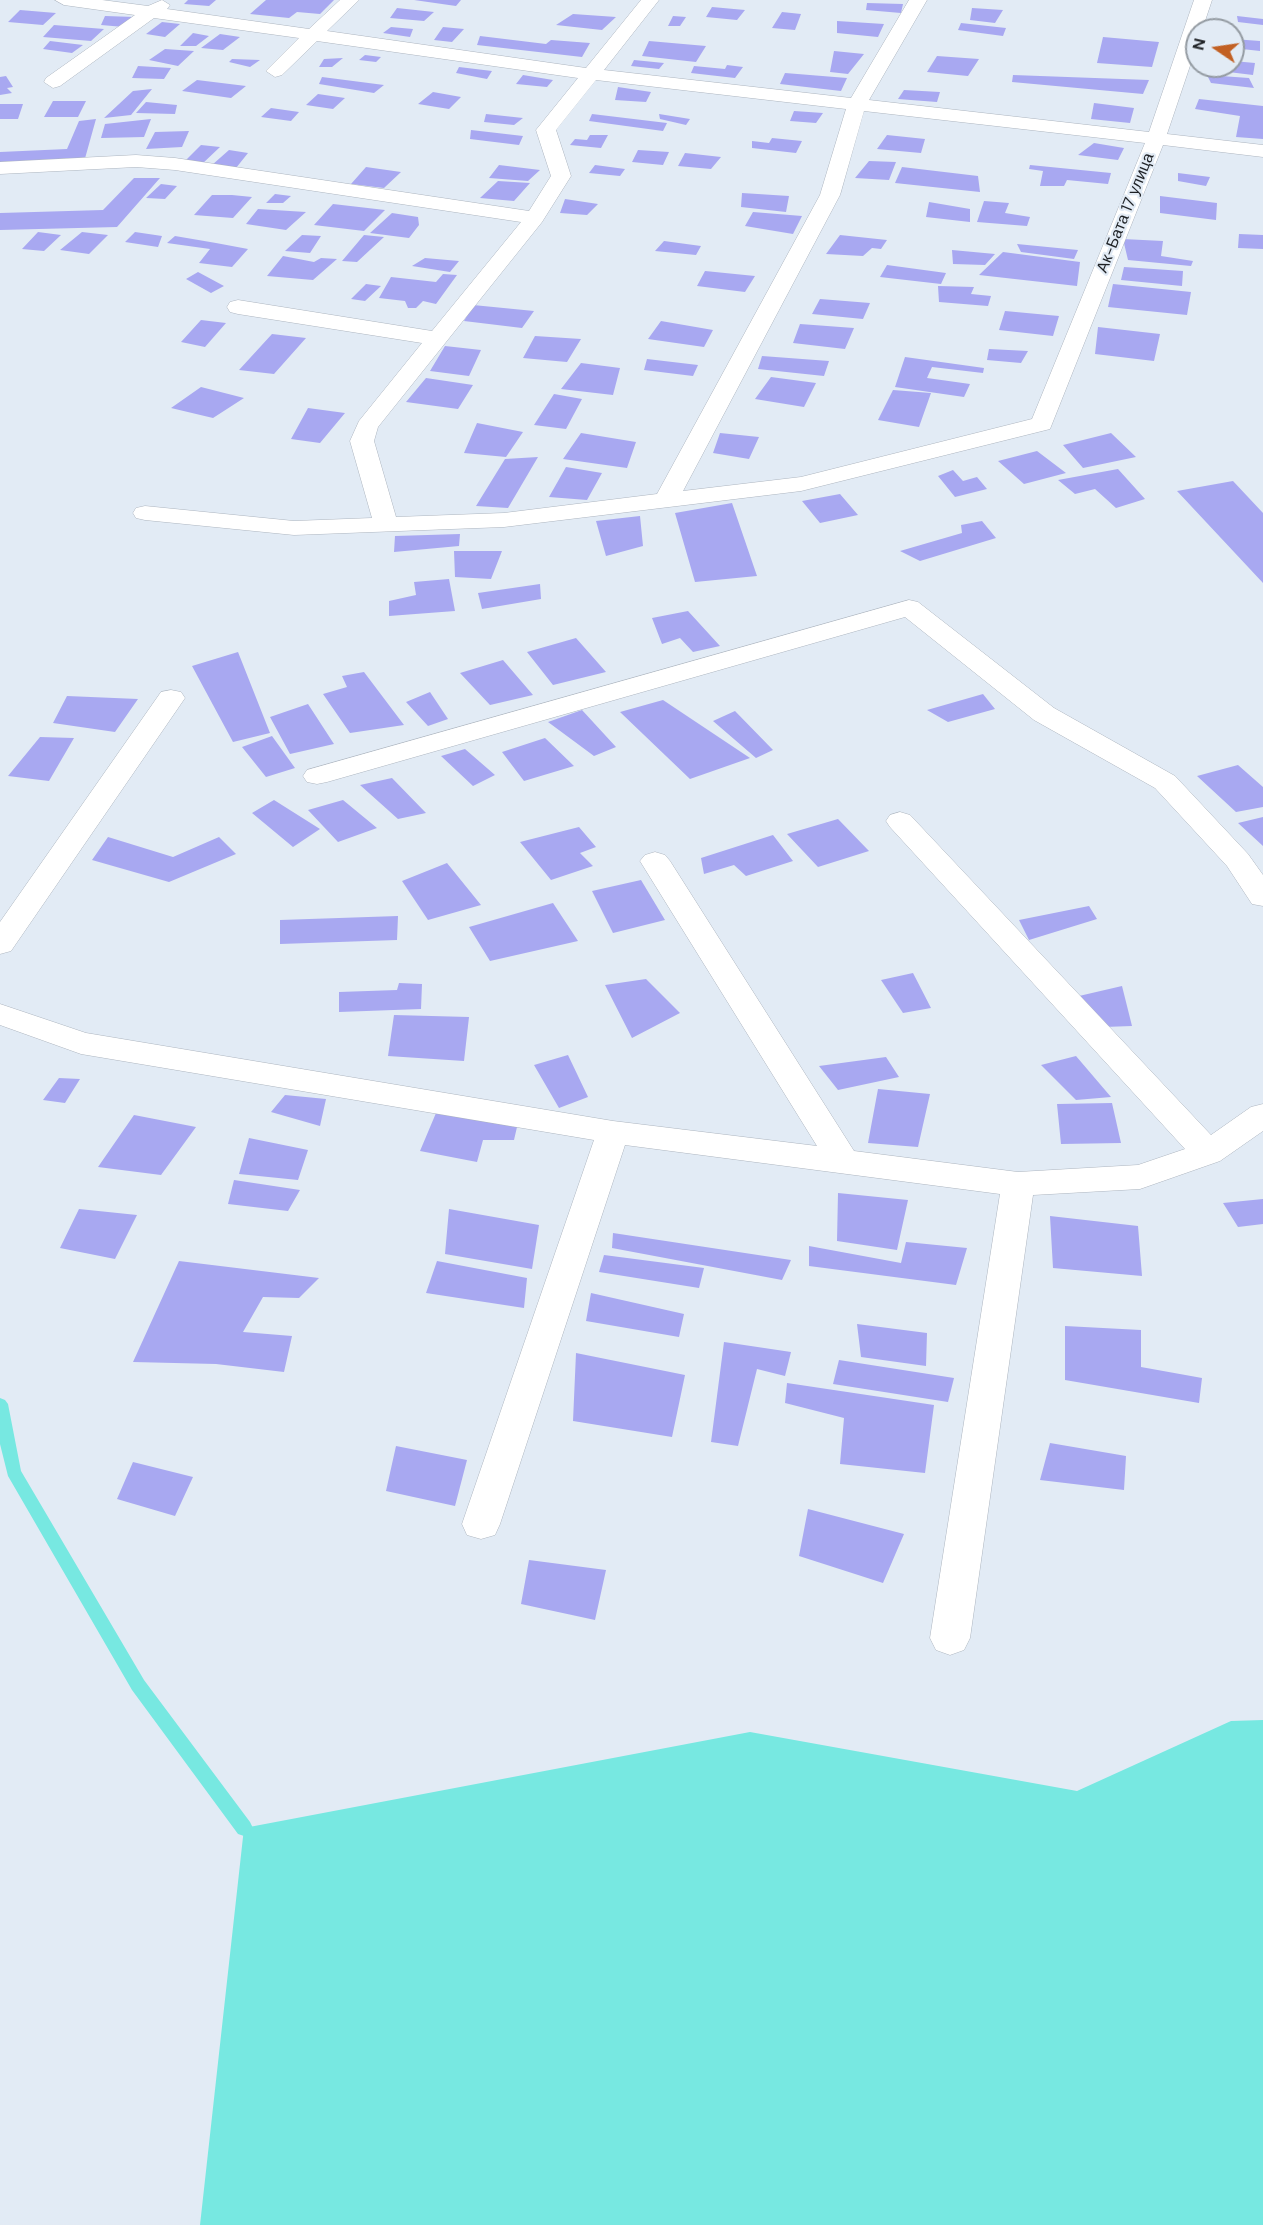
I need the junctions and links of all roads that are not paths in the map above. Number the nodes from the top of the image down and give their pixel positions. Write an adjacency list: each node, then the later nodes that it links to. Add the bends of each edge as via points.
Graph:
1 (64, 0): 6 (street)
2 (350, 0): 7 (street)
3 (650, 0): 9 (street)
4 (918, 0): 11 (street)
5 (1203, 0): 12 (street, Ак-Бата 17 улица)
6 (160, 6): 7 (street); 10 (street)
7 (317, 33): 8 (street); 9 (street)
8 (275, 70)
9 (592, 74): 11 (street); 15 (street, via 546,130 561,176)
10 (53, 82)
11 (857, 104): 12 (street); 18 (street, via 830,195)
12 (1156, 139): 13 (street); 18 (street, Ак-Бата 17 улица, via 1042,424 801,484)
13 (1263, 150)
14 (0, 168): 15 (street, via 136,161 175,164)
15 (535, 218): 17 (street)
16 (238, 307): 17 (street)
17 (437, 339): 20 (street, via 367,426 362,441)
18 (667, 498): 20 (street, via 504,520)
19 (145, 513): 20 (street, via 294,528)
20 (386, 523)
21 (171, 698): 26 (street)
22 (317, 777): 25 (street, via 909,608 1044,714 1165,782 1238,860)
23 (900, 821): 30 (street)
24 (655, 861): 31 (street)
25 (1263, 897)
26 (0, 944)
27 (0, 1014): 29 (street, via 81,1043)
28 (1263, 1115): 30 (street)
29 (613, 1132): 31 (street); 33 (street)
30 (1208, 1153): 32 (street, via 1140,1177)
31 (843, 1161): 32 (street)
32 (1018, 1184): 34 (street)
33 (481, 1524)
34 (950, 1638)

